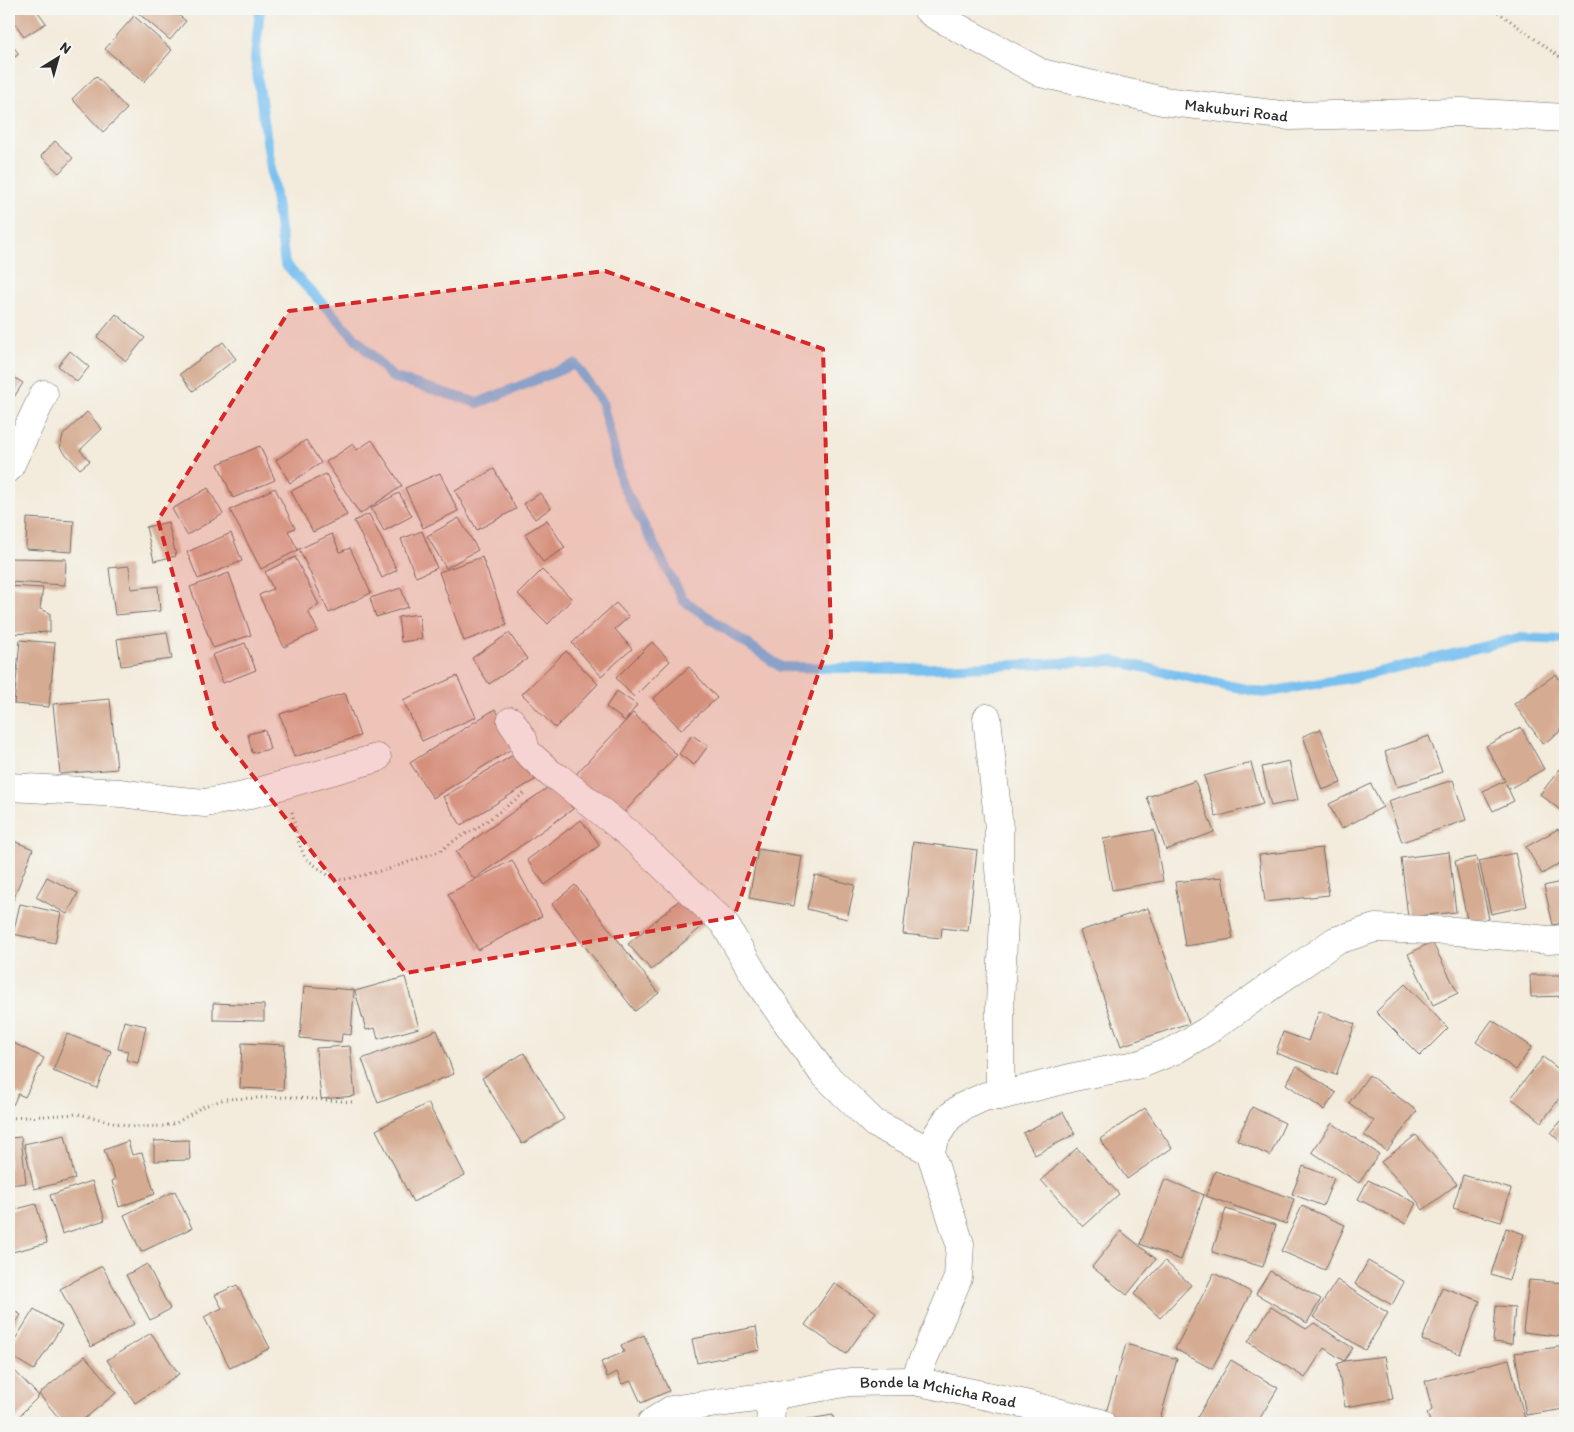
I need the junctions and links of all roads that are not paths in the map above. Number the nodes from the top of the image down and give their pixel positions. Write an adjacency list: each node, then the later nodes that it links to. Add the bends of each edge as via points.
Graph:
1 (927, 9): 2 (street, Makuburi Road, via 1041,73 1163,101 1290,116 1461,112)
2 (1565, 118)
3 (44, 394): 4 (street)
4 (9, 468)
5 (987, 718): 10 (street, via 999,828 1004,918)
6 (511, 721): 11 (street, via 523,738 526,751 628,833 724,923 759,983 822,1072 874,1123)
7 (377, 758): 8 (street, via 244,796 205,802 121,792)
8 (9, 787)
9 (1565, 939): 10 (street, via 1375,928 1356,933 1335,941 1175,1050 1141,1064)
10 (1000, 1096): 11 (street, via 986,1096 962,1106 948,1118)
11 (930, 1151): 12 (street, via 960,1244 958,1278)
12 (914, 1380): 13 (street, Bonde la Mchicha Road, via 850,1382); 16 (street, Bonde la Mchicha Road)
13 (772, 1396): 14 (street, Bonde la Mchicha Road, via 671,1410); 15 (street)
14 (651, 1423)
15 (770, 1423)
16 (1101, 1423)

